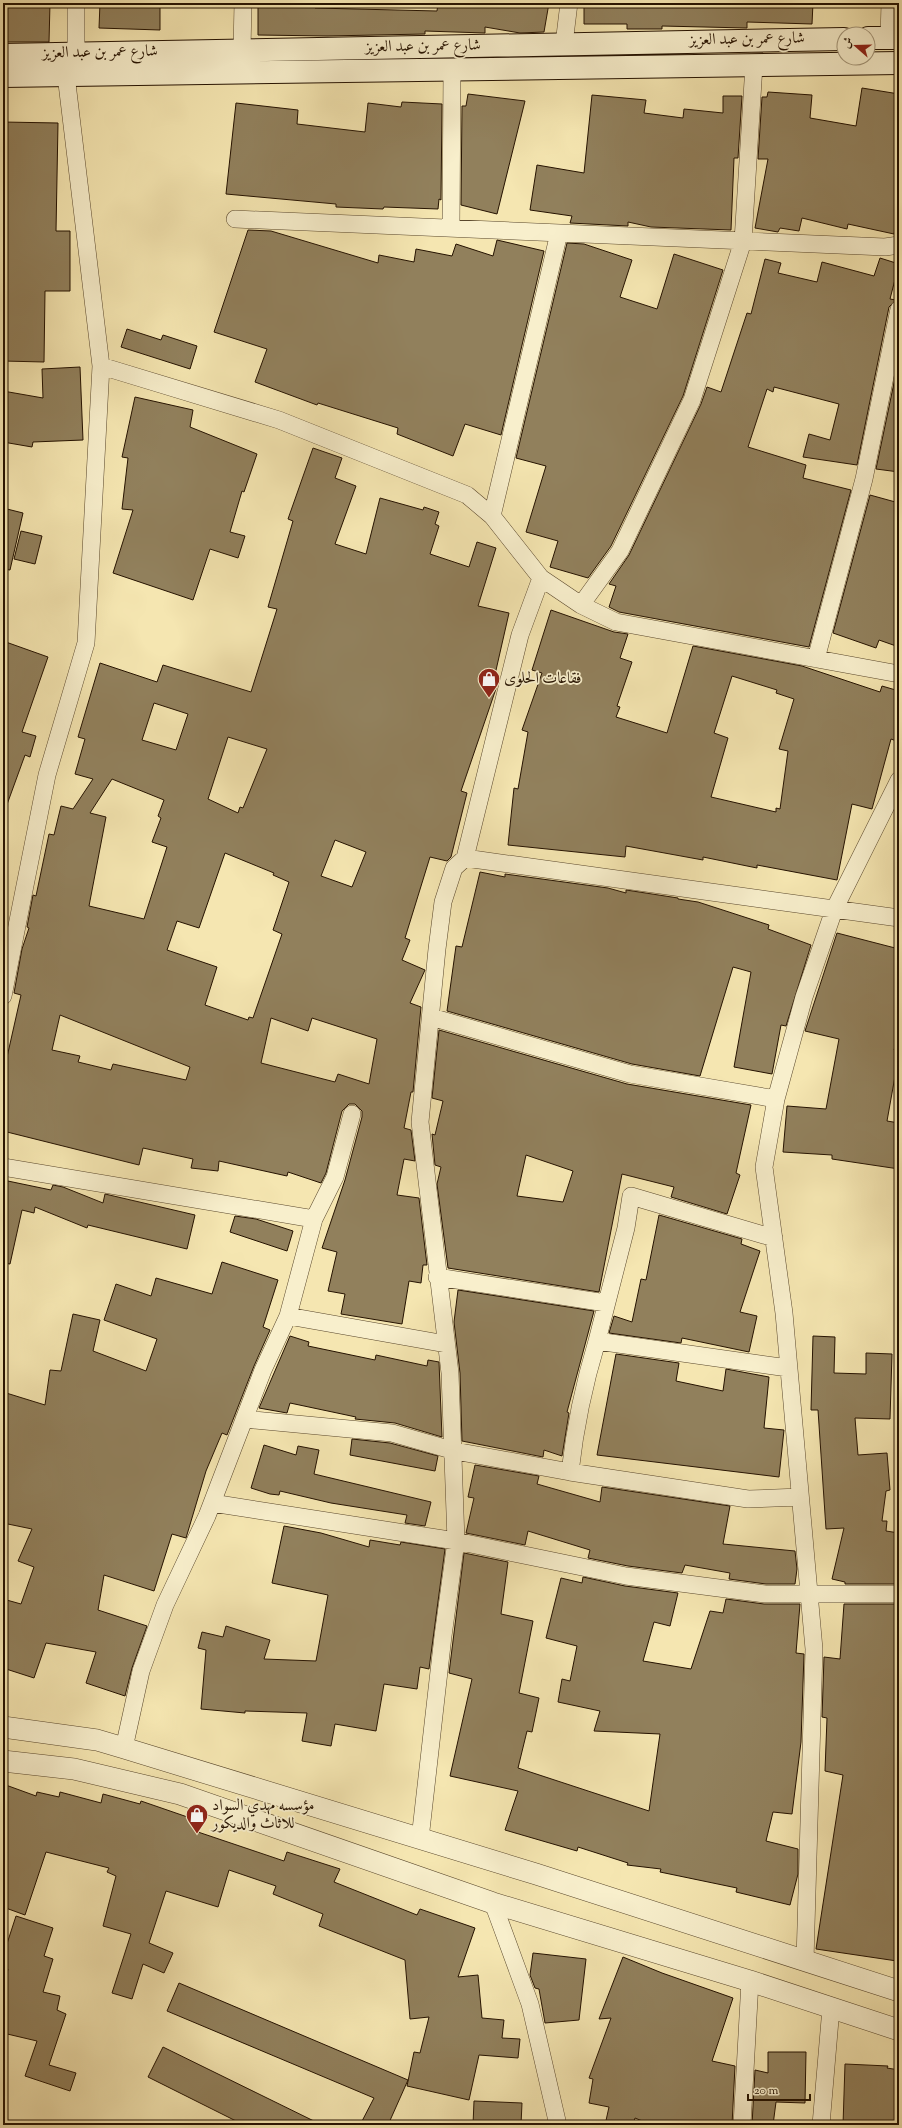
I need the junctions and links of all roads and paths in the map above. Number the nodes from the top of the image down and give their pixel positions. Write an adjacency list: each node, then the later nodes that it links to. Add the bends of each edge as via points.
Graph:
1 (76, 3): 9 (street)
2 (243, 3): 8 (street)
3 (569, 3): 7 (street)
4 (890, 3): 5 (street)
5 (885, 38)
6 (836, 39): 7 (main road, شارع عمر بن عبد العزيز)
7 (564, 44): 8 (main road, شارع عمر بن عبد العزيز)
8 (242, 50): 9 (main road, شارع عمر بن عبد العزيز)
9 (76, 54): 10 (main road, شارع عمر بن عبد العزيز)
10 (3, 55)
11 (899, 63): 12 (main road)
12 (754, 65): 13 (main road); 19 (street)
13 (452, 69): 14 (main road); 17 (street)
14 (66, 75): 15 (main road); 22 (street)
15 (3, 76)
16 (235, 219): 17 (street)
17 (451, 228): 18 (street)
18 (559, 233): 19 (street); 23 (street)
19 (744, 240): 20 (street, via 885,247); 25 (street, via 692,400 620,551)
20 (899, 245)
21 (899, 309): 26 (street, via 864,479)
22 (101, 366): 23 (street, via 279,420 467,496); 32 (street, via 86,643 47,774)
23 (492, 516): 24 (street)
24 (541, 578): 25 (street); 29 (street, via 520,635)
25 (582, 605): 26 (street, via 616,622)
26 (816, 659): 27 (street)
27 (899, 674)
28 (899, 780): 30 (street)
29 (465, 858): 30 (street); 33 (street, via 454,868 443,902)
30 (834, 910): 31 (street); 34 (street, via 804,997)
31 (899, 918)
32 (3, 996)
33 (431, 1017): 34 (street, via 630,1074); 39 (street, via 420,1122)
34 (776, 1099): 38 (street, via 764,1168)
35 (352, 1114): 37 (street, via 335,1177)
36 (3, 1167): 37 (street)
37 (314, 1219): 41 (street)
38 (774, 1238): 40 (street, via 631,1196 626,1228); 44 (street)
39 (437, 1277): 40 (street); 43 (street)
40 (606, 1303): 42 (street)
41 (288, 1316): 43 (street); 45 (street)
42 (597, 1341): 44 (street); 47 (street, via 585,1382)
43 (446, 1344): 46 (street)
44 (788, 1368): 48 (street)
45 (244, 1419): 46 (street, via 392,1433); 49 (street)
46 (455, 1451): 47 (street); 50 (street)
47 (570, 1472): 48 (street, via 748,1498)
48 (800, 1497): 51 (street)
49 (212, 1503): 50 (street); 54 (street, via 165,1605 141,1671)
50 (456, 1541): 51 (street, via 626,1576 765,1594); 56 (street)
51 (809, 1593): 52 (street); 58 (street, via 814,1649)
52 (899, 1594)
53 (3, 1727): 54 (street, via 97,1740)
54 (124, 1748): 56 (street)
55 (3, 1761): 57 (street, via 74,1769 180,1794)
56 (420, 1839): 58 (street)
57 (493, 1903): 59 (street); 63 (street, via 530,2004)
58 (805, 1961): 60 (street)
59 (750, 1981): 61 (street); 64 (street)
60 (899, 1991)
61 (831, 2008): 62 (street); 65 (street)
62 (899, 2030)
63 (558, 2125)
64 (742, 2125)
65 (821, 2125)

